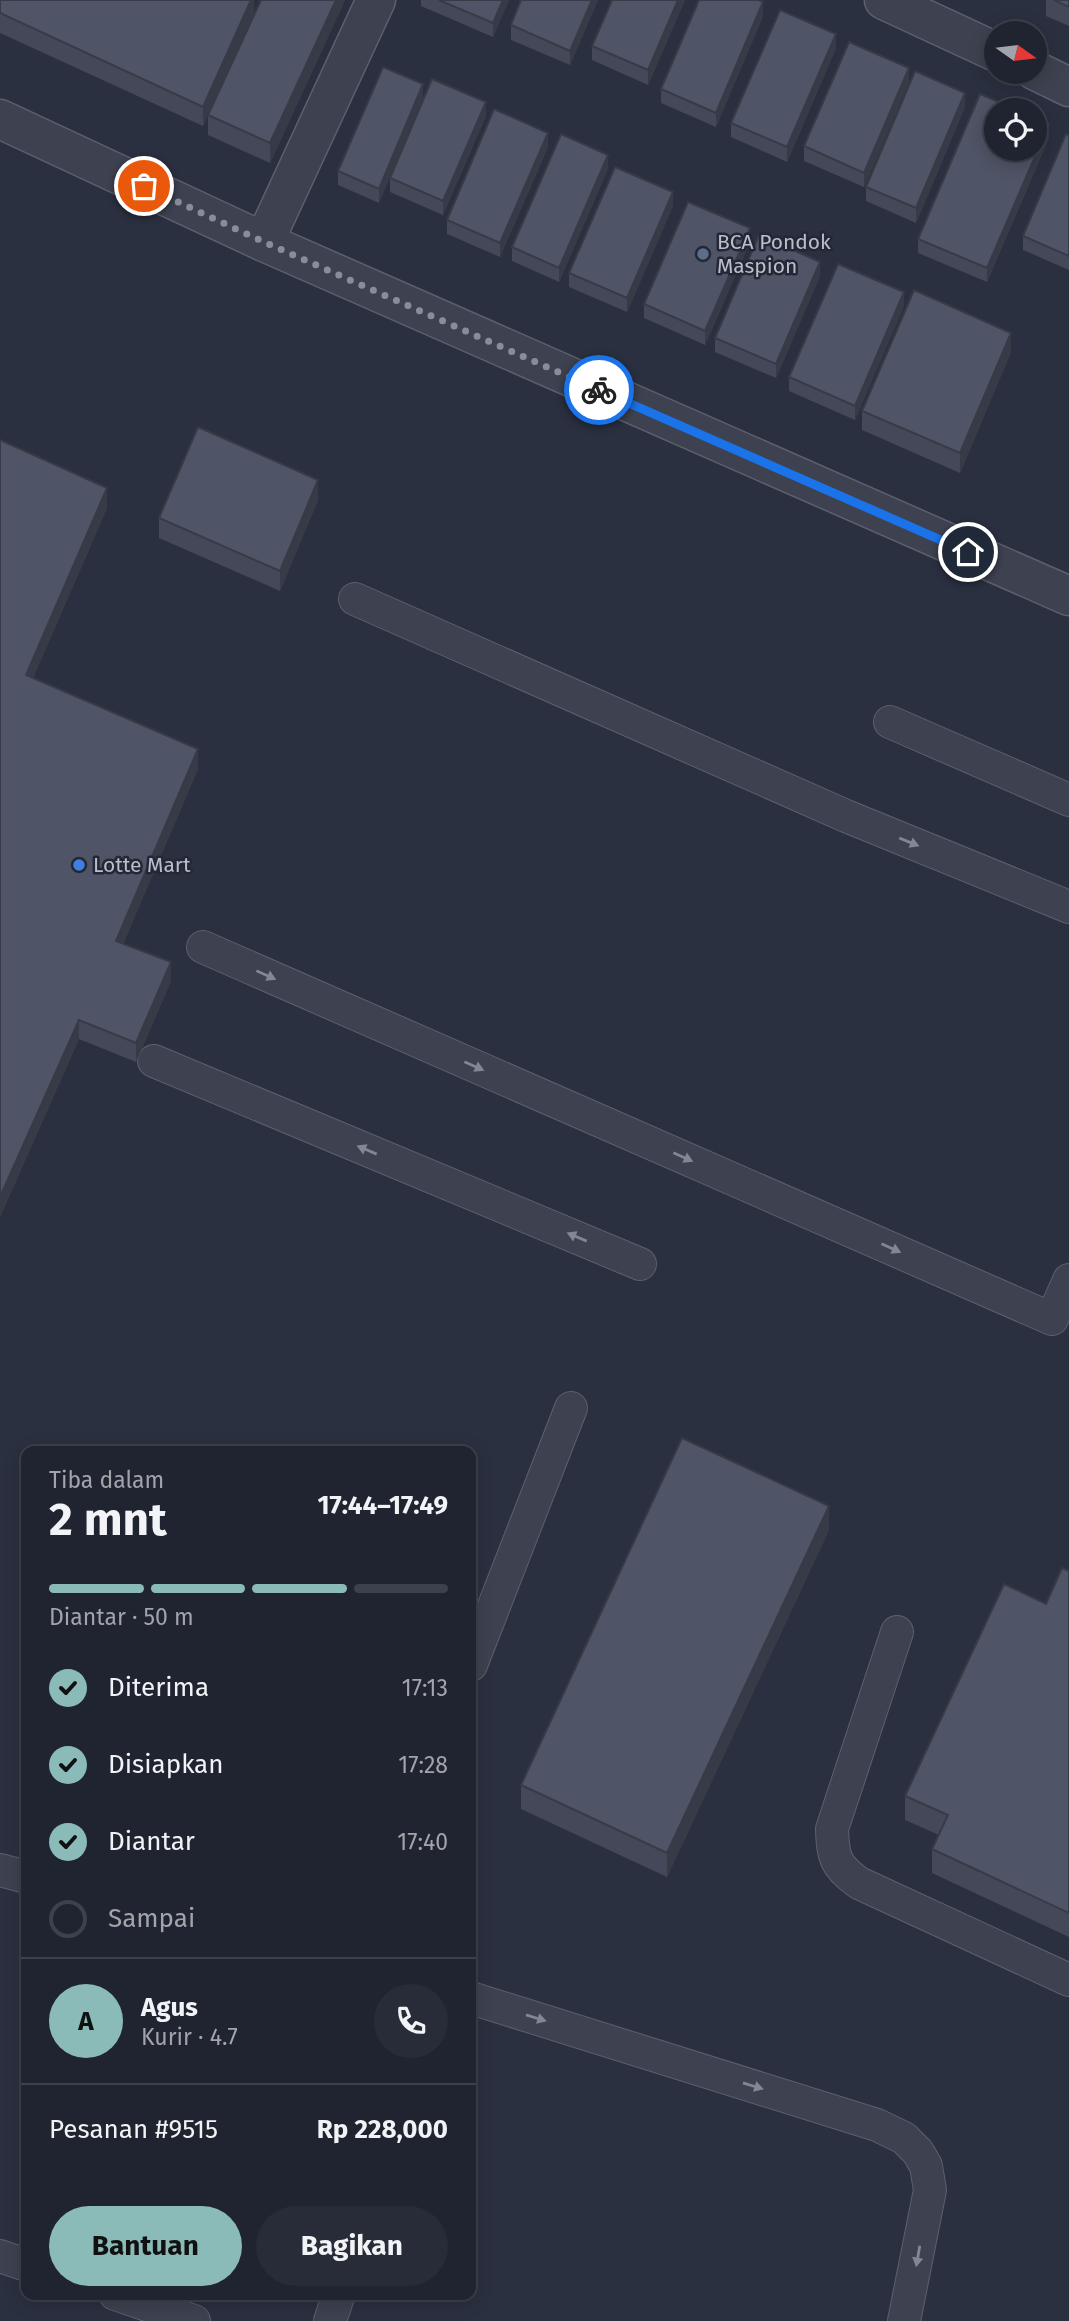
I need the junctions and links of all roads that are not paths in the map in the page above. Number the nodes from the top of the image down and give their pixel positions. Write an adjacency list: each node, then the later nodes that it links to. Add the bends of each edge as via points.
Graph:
1 (376, 0): 7 (street)
2 (884, 0): 3 (street)
3 (984, 46)
4 (1047, 76): 5 (street)
5 (1069, 87)
6 (0, 119): 7 (street)
7 (264, 242): 8 (street)
8 (1069, 596)
9 (355, 599): 12 (lane, one-way to 12, via 846,816)
10 (890, 722): 11 (lane)
11 (1069, 800)
12 (1069, 907)
13 (203, 947): 16 (lane, one-way to 16, via 1052,1319)
14 (154, 1061): 15 (lane, one-way to 14)
15 (640, 1264)
16 (1069, 1280)
17 (571, 1408): 19 (lane)
18 (897, 1632): 22 (lane, via 832,1829 833,1851 841,1870 859,1883)
19 (476, 1652)
20 (0, 1870): 21 (lane)
21 (21, 1876)
22 (1069, 1980)
23 (476, 2000): 30 (lane, one-way to 30, via 877,2125 904,2138 926,2166 930,2190)
24 (0, 2256): 25 (lane)
25 (21, 2262)
26 (133, 2300): 28 (lane)
27 (337, 2300): 29 (lane)
28 (194, 2321)
29 (330, 2321)
30 (904, 2321)

